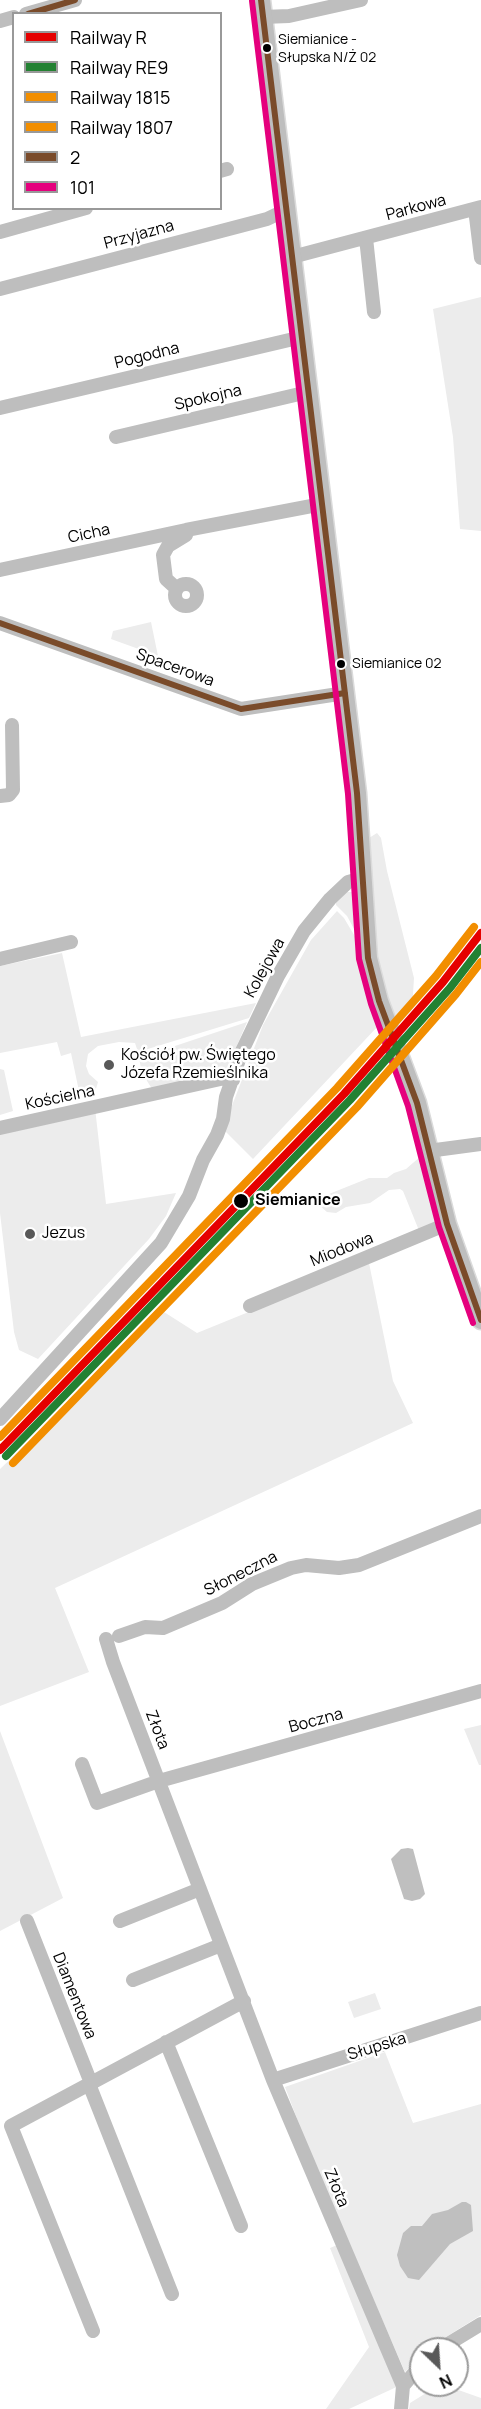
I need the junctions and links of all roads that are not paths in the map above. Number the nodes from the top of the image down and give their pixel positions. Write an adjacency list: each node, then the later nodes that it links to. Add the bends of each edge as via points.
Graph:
1 (75, 0): 4 (street)
2 (361, 0): 3 (street, via 289,16)
3 (262, 8): 7 (main road)
4 (33, 12)
5 (478, 208): 9 (street, Parkowa); 11 (street, Parkowa)
6 (79, 210): 8 (street)
7 (286, 210): 10 (main road); 12 (street, Przyjazna, via 267,219)
8 (0, 232)
9 (366, 238): 10 (street, Parkowa); 13 (street)
10 (292, 257): 14 (main road)
11 (481, 258)
12 (0, 289)
13 (374, 312)
14 (302, 337): 15 (main road); 16 (street, Pogodna)
15 (308, 392): 17 (street, Spokojna); 18 (main road)
16 (0, 408)
17 (117, 437)
18 (322, 504): 19 (street, Cicha); 23 (main road)
19 (186, 530): 20 (street, Cicha); 21 (street, via 186,535 168,546 163,555 166,579)
20 (0, 570)
21 (177, 589)
22 (0, 623): 23 (street, Spacerowa, via 241,709)
23 (345, 693): 26 (main road)
24 (12, 725): 25 (street, via 13,790)
25 (0, 796)
26 (363, 878): 29 (street, Kolejowa, via 342,887 304,931 263,1005); 32 (main road, via 368,958 375,990 417,1103)
27 (71, 942): 28 (street)
28 (0, 960)
29 (233, 1080): 30 (street, Kościelna, via 225,1078); 36 (street, Kolejowa, via 223,1119 189,1196 161,1243)
30 (0, 1128)
31 (481, 1144): 32 (street)
32 (428, 1151): 33 (main road)
33 (447, 1224): 34 (street, Miodowa); 35 (main road)
34 (250, 1306)
35 (481, 1320)
36 (0, 1419)
37 (481, 1516): 38 (street, Słoneczna, via 359,1565 291,1568 252,1584 222,1604 163,1628 145,1627)
38 (113, 1637): 41 (street, Złota, via 113,1662)
39 (481, 1690): 41 (street, Boczna)
40 (82, 1764): 41 (street, Boczna, via 97,1803)
41 (159, 1781): 42 (street, Złota)
42 (200, 1889): 44 (street); 45 (street, Złota)
43 (27, 1921): 51 (street, Diamentowa)
44 (120, 1921)
45 (221, 1945): 46 (street); 47 (street, Złota)
46 (133, 1980)
47 (244, 2001): 49 (street); 50 (street, Złota)
48 (481, 2013): 50 (street, Słupska)
49 (166, 2042): 51 (street); 52 (street)
50 (273, 2080): 58 (street, Złota)
51 (90, 2083): 53 (street); 55 (street, via 11,2126)
52 (241, 2226)
53 (172, 2294)
54 (481, 2324): 56 (street)
55 (93, 2331)
56 (460, 2337)
57 (409, 2380): 58 (street)
58 (404, 2386): 59 (street)
59 (402, 2409)

